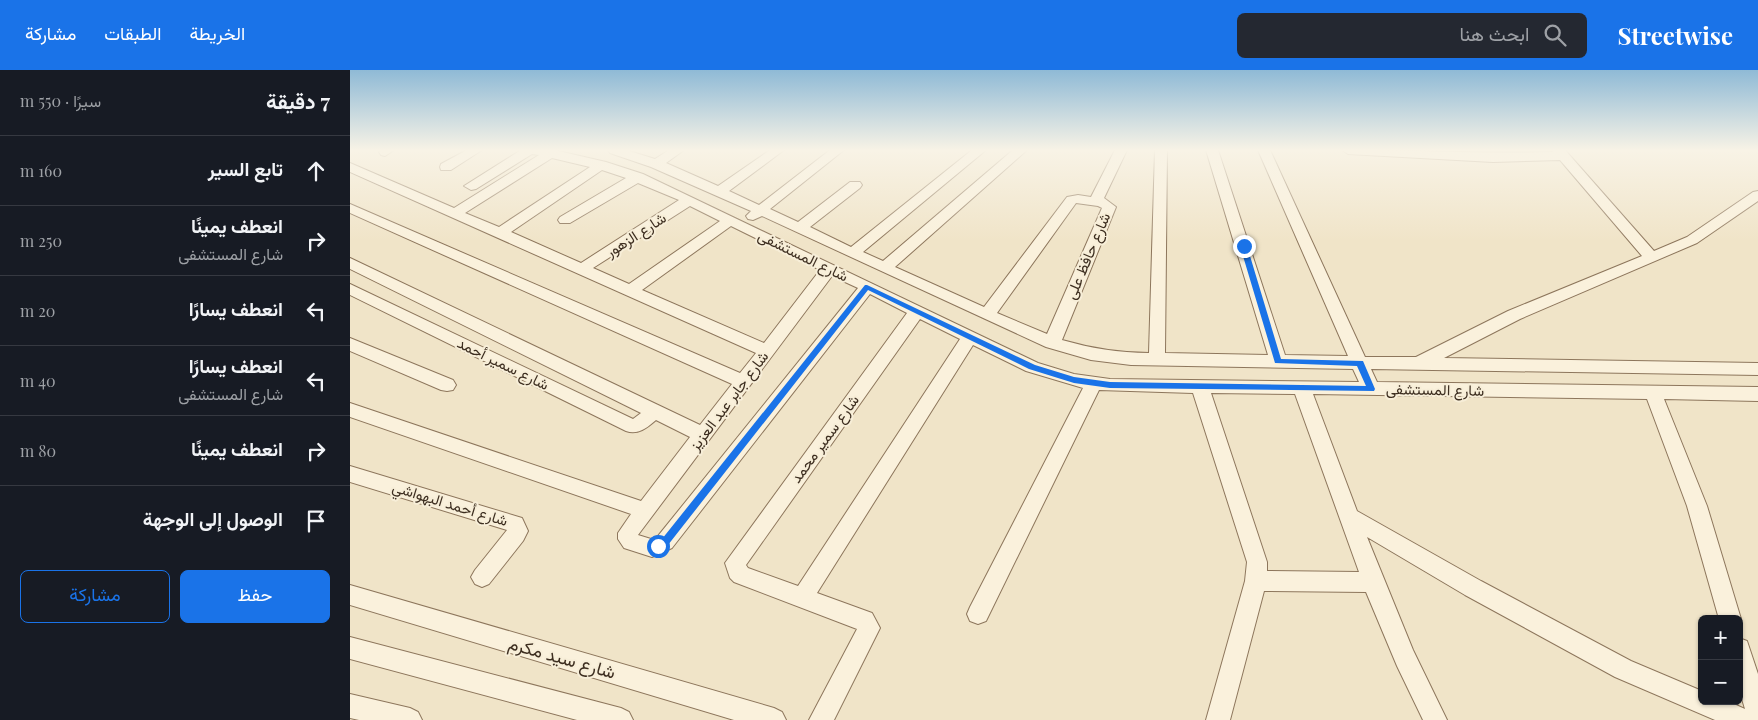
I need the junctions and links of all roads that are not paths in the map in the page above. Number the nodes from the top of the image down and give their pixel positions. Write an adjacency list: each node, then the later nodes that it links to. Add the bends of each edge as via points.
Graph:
1 (382, 180): 25 (street)
2 (480, 180): 18 (street)
3 (507, 180): 25 (street)
4 (578, 180): 29 (street)
5 (632, 180): 26 (street)
6 (645, 180): 21 (street, شارع المستشفى)
7 (693, 180): 19 (street, شارع المستشفى)
8 (736, 180): 19 (street)
9 (799, 180): 24 (street)
10 (943, 180): 30 (street)
11 (985, 180): 33 (street)
12 (1106, 180): 22 (street, شارع حافظ على, via 1097,199)
13 (1160, 180): 47 (street)
14 (1221, 180): 48 (street)
15 (1278, 180): 49 (street)
16 (1583, 180): 31 (street)
17 (855, 185): 28 (street)
18 (471, 186)
19 (720, 192): 24 (street, شارع المستشفى)
20 (1758, 195): 31 (street, via 1692,240)
21 (689, 200): 27 (street, شارع المستشفى); 34 (street, شارع الزهور)
22 (1100, 202): 42 (street, via 1072,200); 44 (street, شارع حافظ على, via 1109,207)
23 (350, 208): 52 (street)
24 (760, 210): 27 (street); 28 (street, شارع المستشفى)
25 (455, 213): 29 (street)
26 (565, 220)
27 (735, 222): 35 (street, شارع المستشفى); 38 (street)
28 (800, 228): 30 (street, شارع المستشفى)
29 (500, 233): 34 (street)
30 (854, 252): 33 (street, شارع المستشفى)
31 (1652, 258): 50 (street, via 1514,316)
32 (350, 263): 39 (street)
33 (886, 267): 42 (street, شارع المستشفى)
34 (582, 269): 38 (street)
35 (830, 269): 36 (street, شارع المستشفى); 46 (street, شارع جابر عبد العزيز)
36 (867, 287): 41 (street, شارع المستشفى); 64 (street, شارع جابر عبد العزيز, via 665,542 652,548 631,542 628,538)
37 (350, 289): 40 (street, شارع سمير أحمد)
38 (630, 291): 46 (street)
39 (415, 295): 40 (street); 61 (street)
40 (392, 310): 61 (street, شارع سمير أحمد, via 632,426 640,424)
41 (917, 311): 43 (street, شارع المستشفى); 70 (street, شارع سمير محمد, via 736,563 741,575)
42 (986, 315): 44 (street, شارع المستشفى)
43 (970, 337): 53 (street, شارع المستشفى, via 1032,367); 70 (street)
44 (1052, 343): 47 (street, شارع المستشفى, via 1091,354)
45 (350, 344): 54 (street)
46 (767, 351): 52 (street, شارع جابر عبد العزيز)
47 (1157, 359): 48 (street, شارع المستشفى)
48 (1278, 361): 49 (street, شارع المستشفى)
49 (1360, 363): 50 (street, شارع المستشفى); 57 (street)
50 (1416, 364): 51 (street, شارع المستشفى)
51 (1758, 369)
52 (743, 382): 62 (street, شارع جابر عبد العزيز)
53 (1093, 384): 55 (street, شارع المستشفى); 71 (street)
54 (446, 385)
55 (1200, 386): 56 (street, شارع المستشفى); 67 (street, via 1257,562)
56 (1302, 388): 57 (street, شارع المستشفى); 65 (street)
57 (1371, 389): 58 (street, شارع المستشفى)
58 (1654, 393): 59 (street, شارع المستشفى); 72 (street, via 1698,506)
59 (1758, 394)
60 (350, 410): 64 (street)
61 (654, 411): 62 (street)
62 (703, 435): 64 (street, شارع جابر عبد العزيز)
63 (350, 474): 66 (street, شارع أحمد البهواشي, via 514,524 518,531 516,535)
64 (646, 510)
65 (1348, 516): 68 (street); 84 (street, via 1623,669)
66 (482, 577)
67 (1256, 581): 68 (street); 82 (street)
68 (1373, 582): 83 (street)
69 (350, 595): 80 (street, شارع سيد مكرم)
70 (802, 598): 81 (street, via 864,620 869,628)
71 (978, 614)
72 (1729, 615)
73 (350, 648): 79 (street)
74 (1742, 660): 76 (street)
75 (350, 706): 78 (street)
76 (1758, 713)
77 (1758, 718): 85 (street)
78 (410, 720)
79 (621, 720)
80 (774, 720)
81 (820, 720)
82 (1218, 720)
83 (1435, 720)
84 (1743, 720)
85 (1755, 720)

